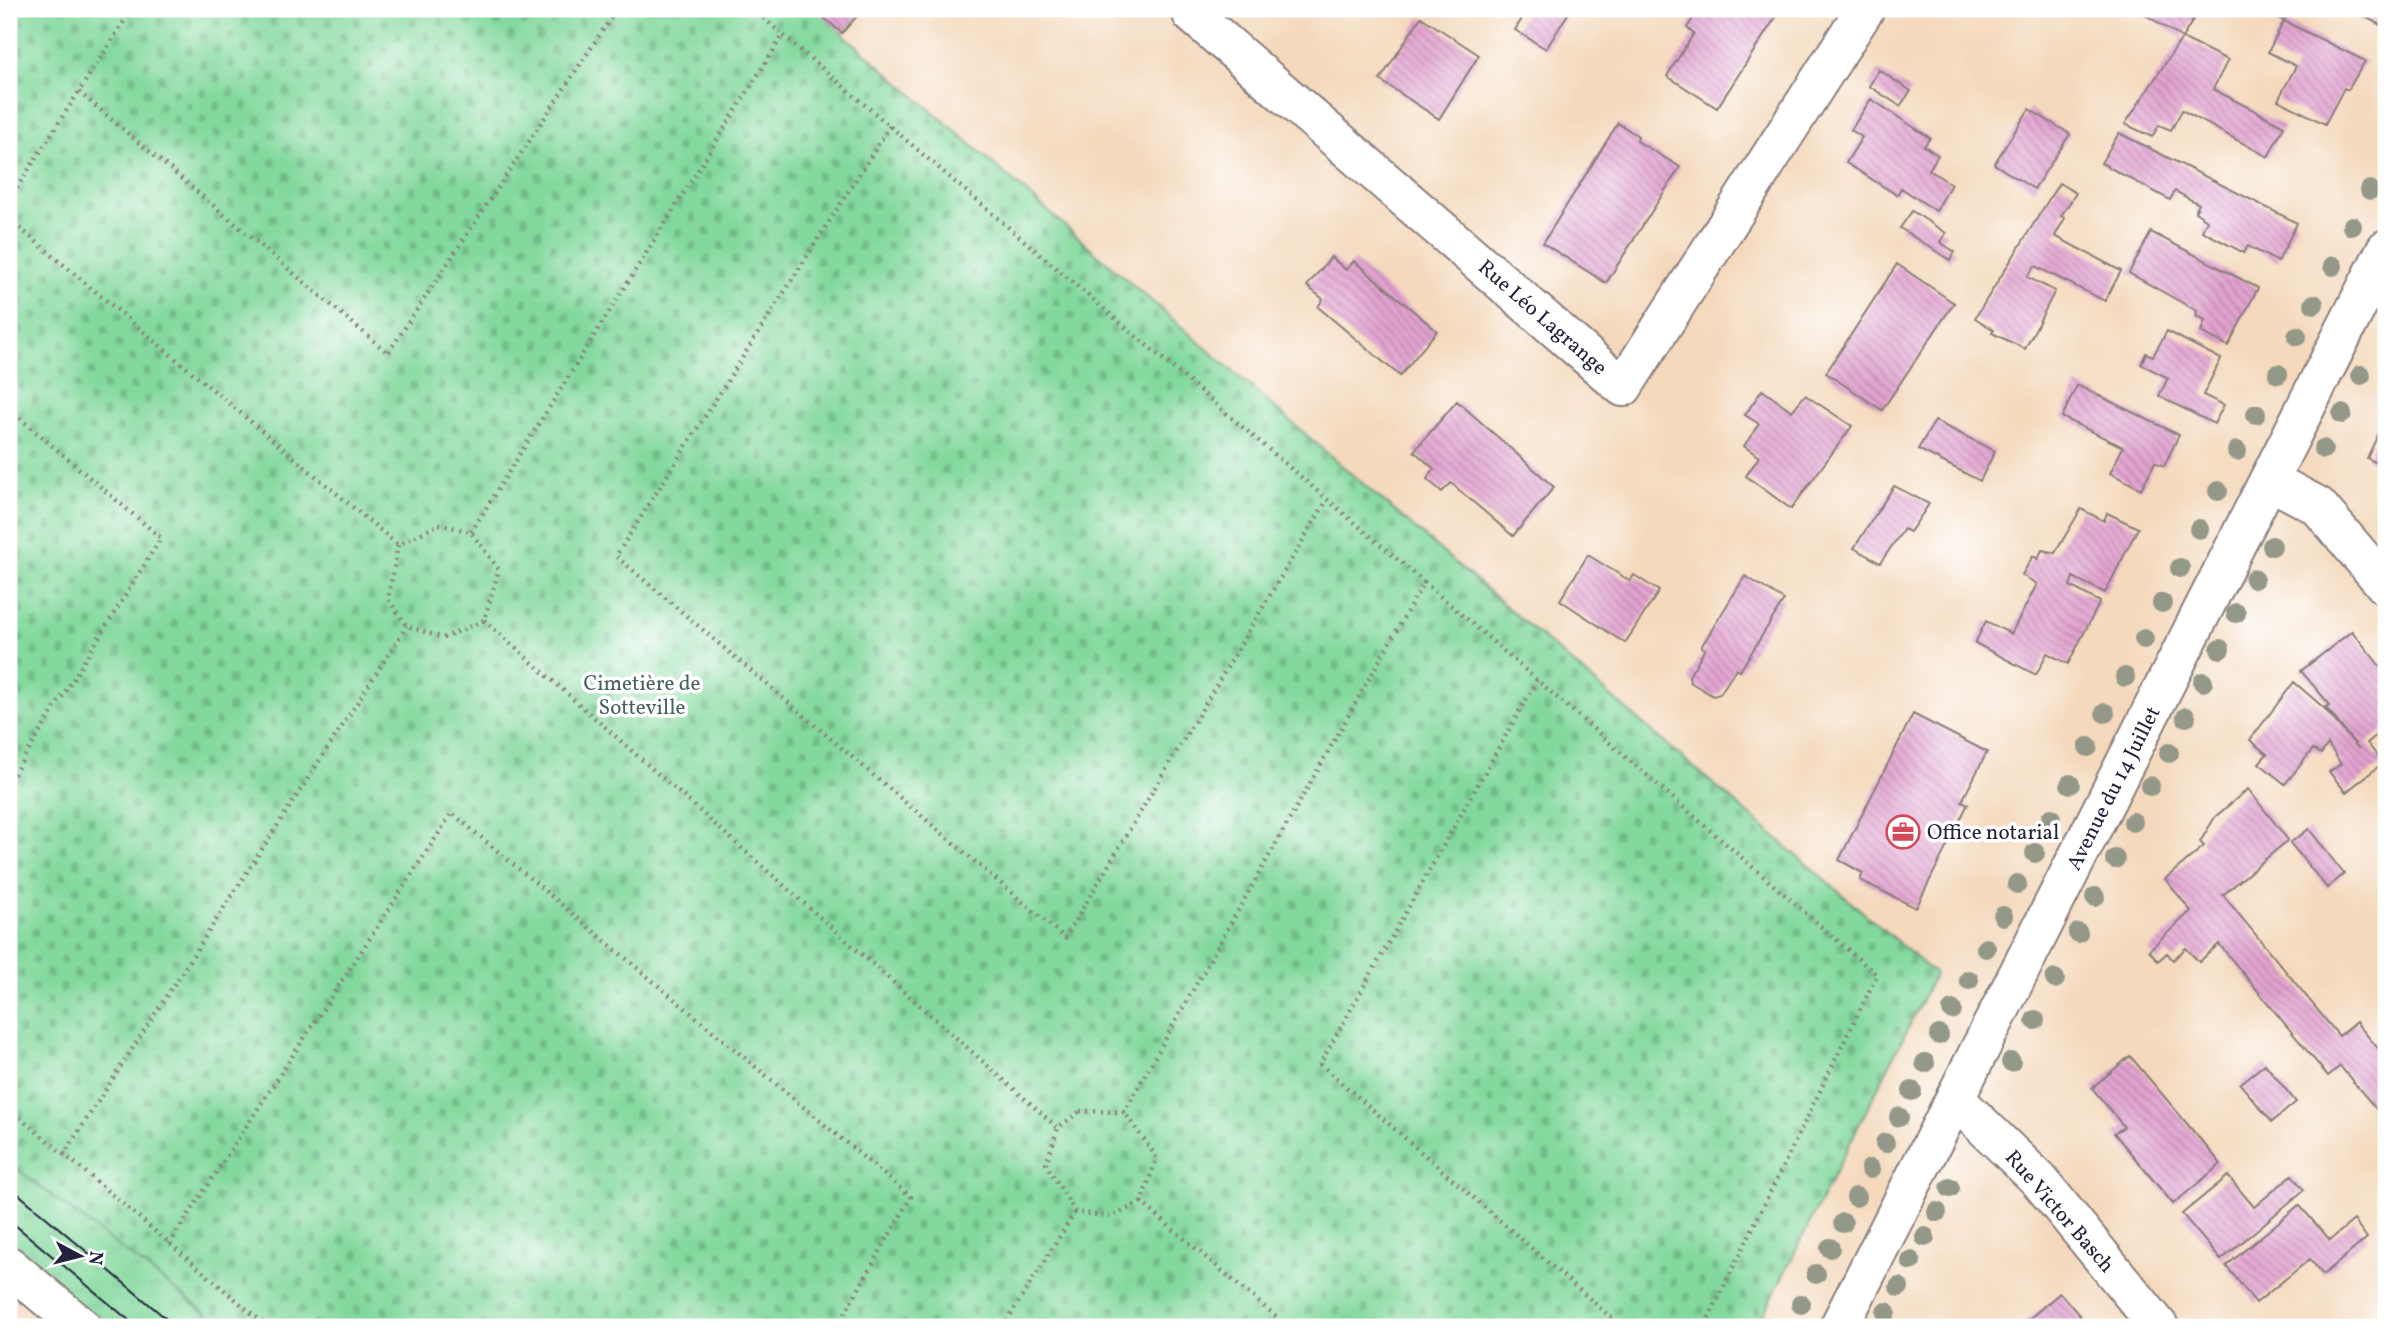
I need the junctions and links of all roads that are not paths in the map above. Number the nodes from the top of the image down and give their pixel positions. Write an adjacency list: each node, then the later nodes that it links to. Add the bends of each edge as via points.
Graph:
1 (1196, 9): 2 (street, Rue Léo Lagrange, via 1192,14 1623,387)
2 (1865, 9)
3 (2386, 249): 4 (street, Avenue du 14 Juillet)
4 (2269, 480): 5 (street, via 2318,506); 6 (street, Avenue du 14 Juillet)
5 (2386, 586)
6 (1955, 1099): 9 (street, Avenue du 14 Juillet); 10 (street, Rue Victor Basch, via 2039,1180)
7 (9, 1266): 8 (street)
8 (82, 1327)
9 (1839, 1327)
10 (2159, 1327)

